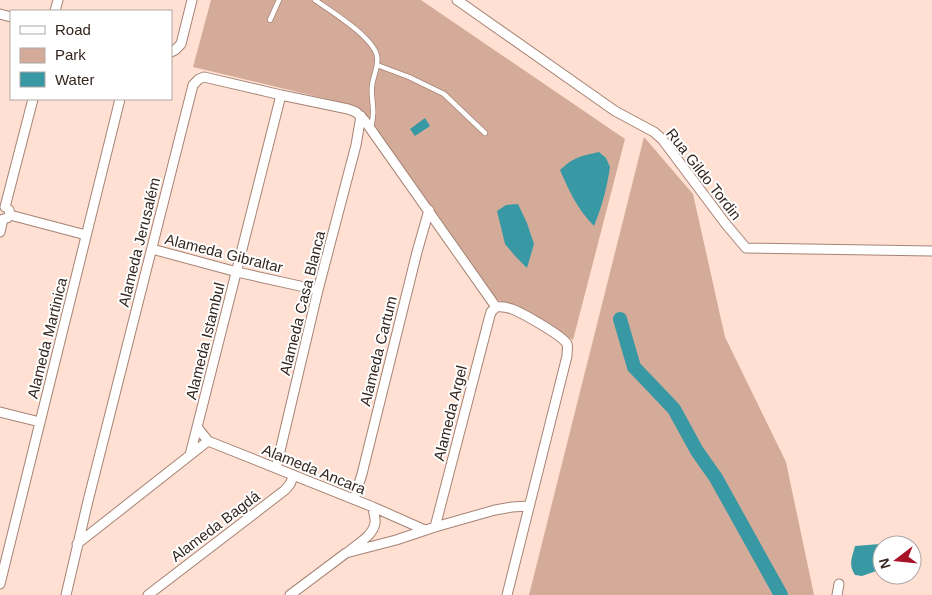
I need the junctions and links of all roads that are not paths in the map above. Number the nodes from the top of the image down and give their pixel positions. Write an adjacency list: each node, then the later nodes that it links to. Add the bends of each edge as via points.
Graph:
1 (192, 0): 6 (street, via 181,44)
2 (279, 0): 5 (lane)
3 (314, 0): 7 (lane, via 370,43 375,50)
4 (458, 0): 19 (street, Rua Gildo Tordin, via 615,111 654,132 746,248)
5 (270, 20)
6 (172, 52)
7 (377, 65): 12 (lane, via 371,87); 13 (lane, via 444,94)
8 (282, 95): 11 (street, Alameda Jerusalém, via 348,109); 18 (street, Alameda Jerusalém, via 204,77 193,85); 20 (street, Alameda Istambul)
9 (33, 100): 15 (street)
10 (120, 100): 17 (street, Alameda Martinica)
11 (361, 116): 12 (street, Alameda Jerusalém); 21 (street, Alameda Casa Blanca)
12 (372, 130): 14 (street, Alameda Jerusalém)
13 (485, 133)
14 (429, 210): 22 (street, Alameda Jerusalém); 30 (street, Alameda Cartum)
15 (4, 213): 16 (street); 17 (street)
16 (0, 232)
17 (86, 235): 24 (street, Alameda Martinica)
18 (152, 249): 20 (street, Alameda Gibraltar); 35 (street, Alameda Jerusalém)
19 (932, 251)
20 (236, 272): 21 (street, Alameda Gibraltar); 25 (street, Alameda Istambul)
21 (318, 290): 28 (street, Alameda Casa Blanca)
22 (496, 307): 31 (street, via 502,306 528,317 568,345); 33 (street, Alameda Argel, via 489,319)
23 (0, 412): 24 (street)
24 (40, 422): 37 (street, Alameda Martinica)
25 (197, 427): 26 (street); 27 (street, Alameda Istambul)
26 (208, 441): 27 (street); 28 (street, Alameda Ancara)
27 (190, 455): 35 (street)
28 (276, 468): 29 (street, Alameda Ancara)
29 (294, 476): 30 (street, Alameda Ancara); 40 (street, Alameda Bagdá, via 285,490)
30 (354, 499): 32 (street, Alameda Ancara)
31 (529, 506): 33 (street, via 495,510); 42 (street)
32 (373, 507): 34 (street, Alameda Ancara); 36 (street, via 375,525 372,531)
33 (435, 527): 34 (street)
34 (426, 530): 36 (street)
35 (77, 544): 39 (street, Alameda Jerusalém)
36 (346, 553): 41 (street)
37 (0, 584)
38 (839, 584): 43 (street)
39 (66, 595)
40 (148, 595)
41 (290, 595)
42 (507, 595)
43 (837, 595)

